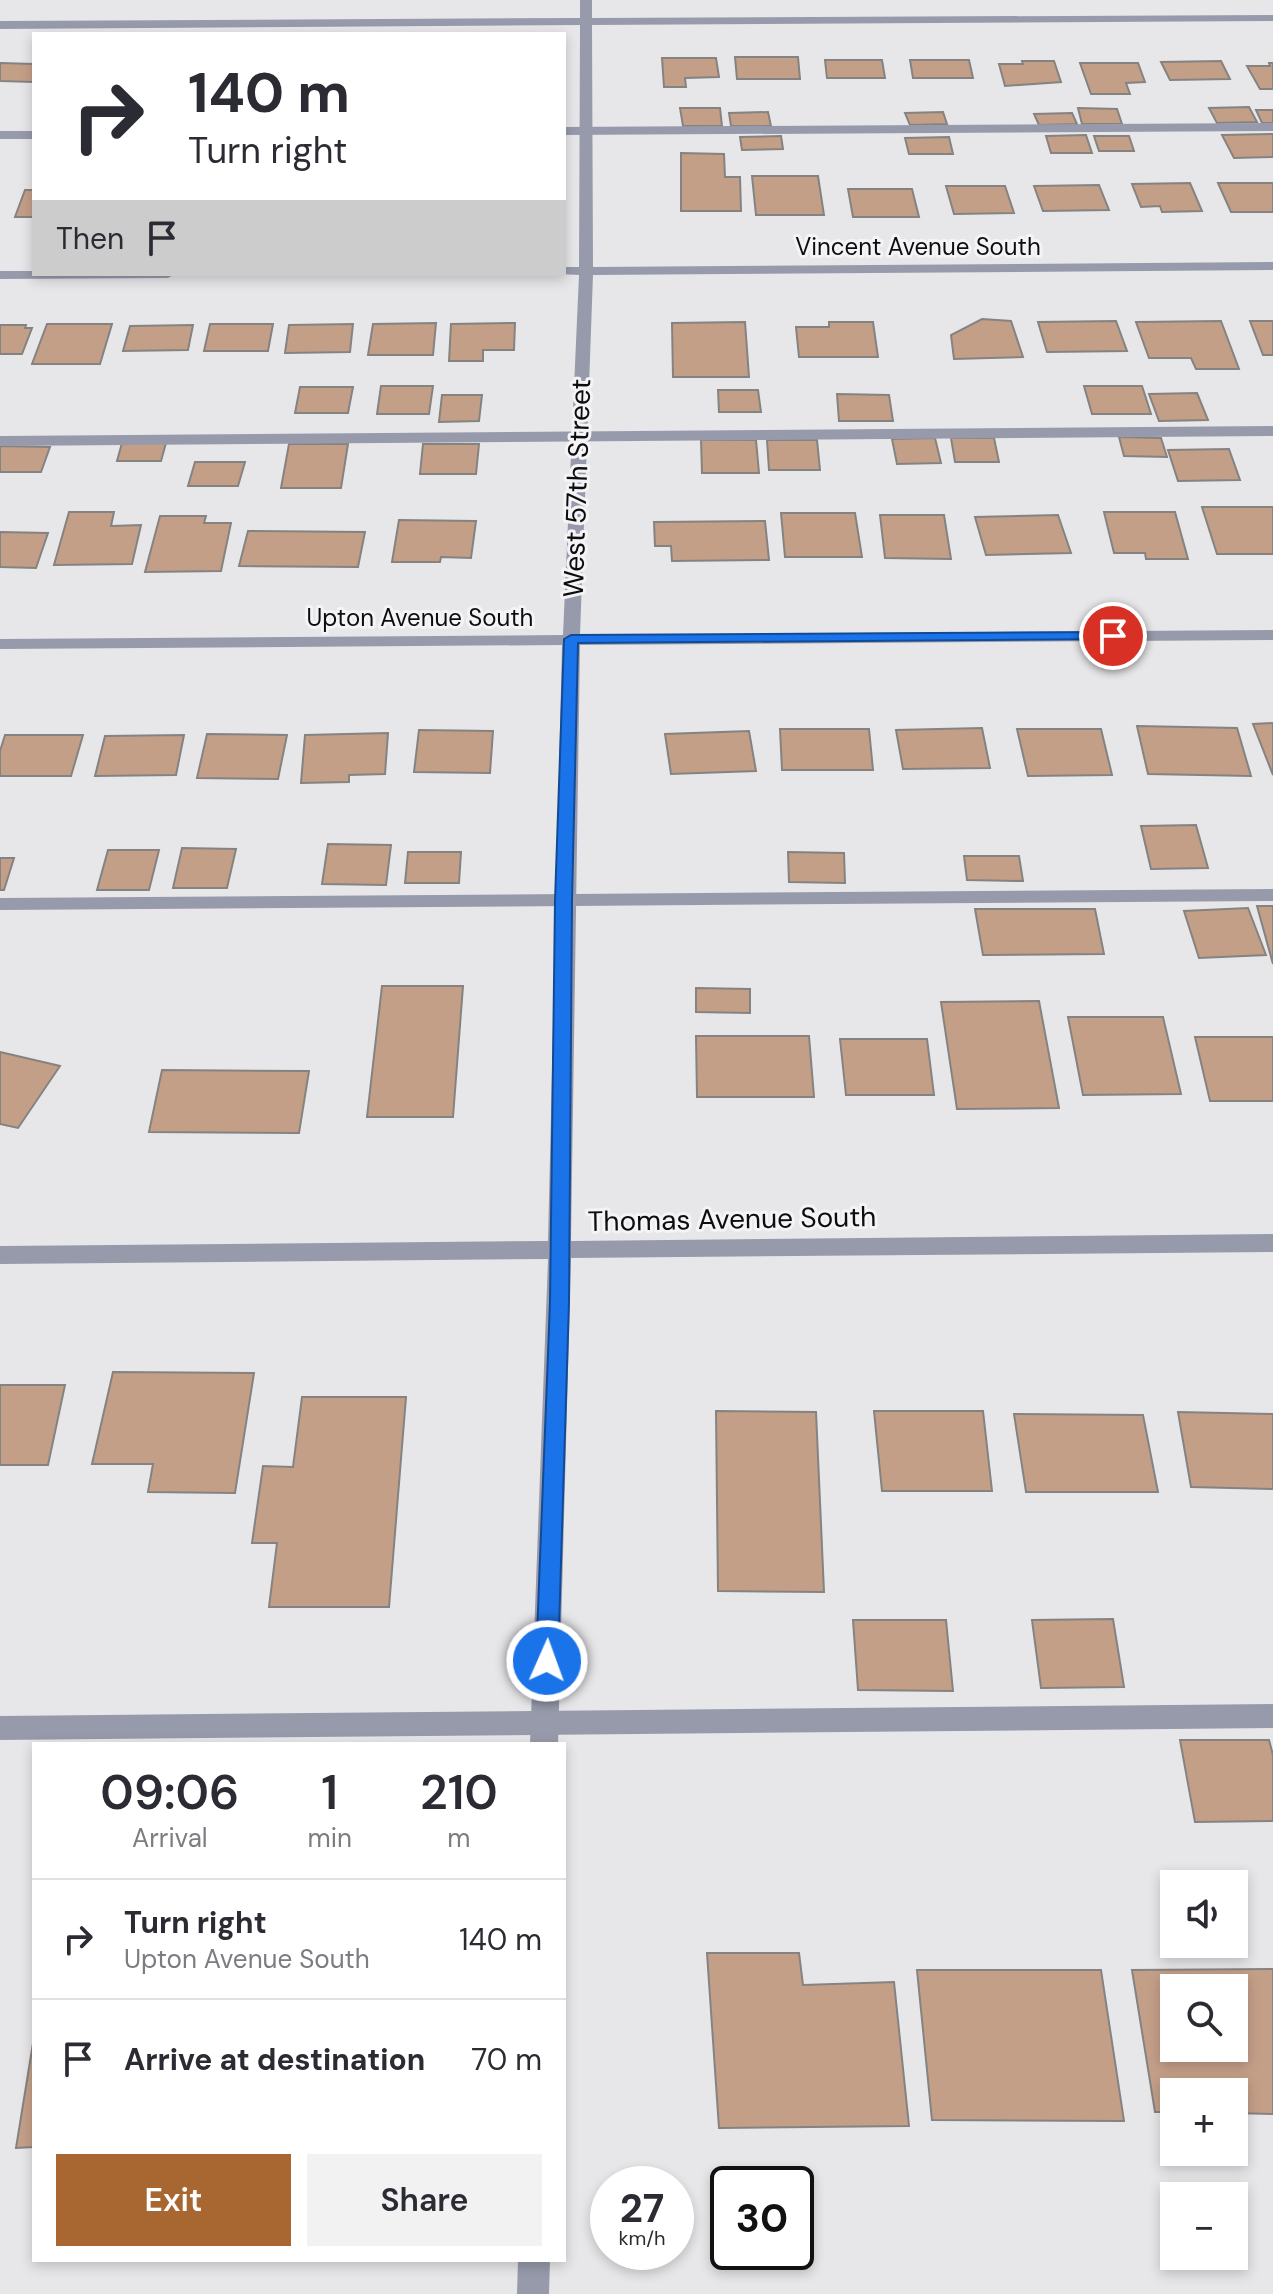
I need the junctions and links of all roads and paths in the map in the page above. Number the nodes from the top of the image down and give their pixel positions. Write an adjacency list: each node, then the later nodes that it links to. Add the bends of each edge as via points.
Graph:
1 (586, 0): 3 (street, West 57th Street)
2 (1273, 18): 3 (street)
3 (585, 22): 4 (street); 7 (street, West 57th Street)
4 (0, 25)
5 (1273, 127): 7 (street)
6 (566, 131): 7 (street)
7 (585, 131): 11 (street, West 57th Street)
8 (0, 135): 9 (street)
9 (32, 135)
10 (1273, 266): 11 (street, Vincent Avenue South)
11 (586, 270): 12 (street, Vincent Avenue South); 16 (street, West 57th Street)
12 (566, 271)
13 (0, 275): 14 (street)
14 (32, 275)
15 (1273, 431): 16 (street)
16 (580, 437): 17 (street); 19 (street, West 57th Street)
17 (0, 441)
18 (1273, 635): 19 (street, Upton Avenue South)
19 (571, 639): 20 (street, Upton Avenue South); 22 (street, West 57th Street)
20 (0, 644)
21 (1273, 895): 22 (street)
22 (564, 901): 23 (street); 25 (street, West 57th Street)
23 (0, 904)
24 (1273, 1243): 25 (street, Thomas Avenue South)
25 (560, 1250): 26 (street, Thomas Avenue South); 29 (street, West 57th Street)
26 (0, 1255)
27 (1273, 1716): 29 (street)
28 (0, 1728): 29 (street)
29 (545, 1733)
30 (534, 2262): 31 (street)
31 (533, 2294)

